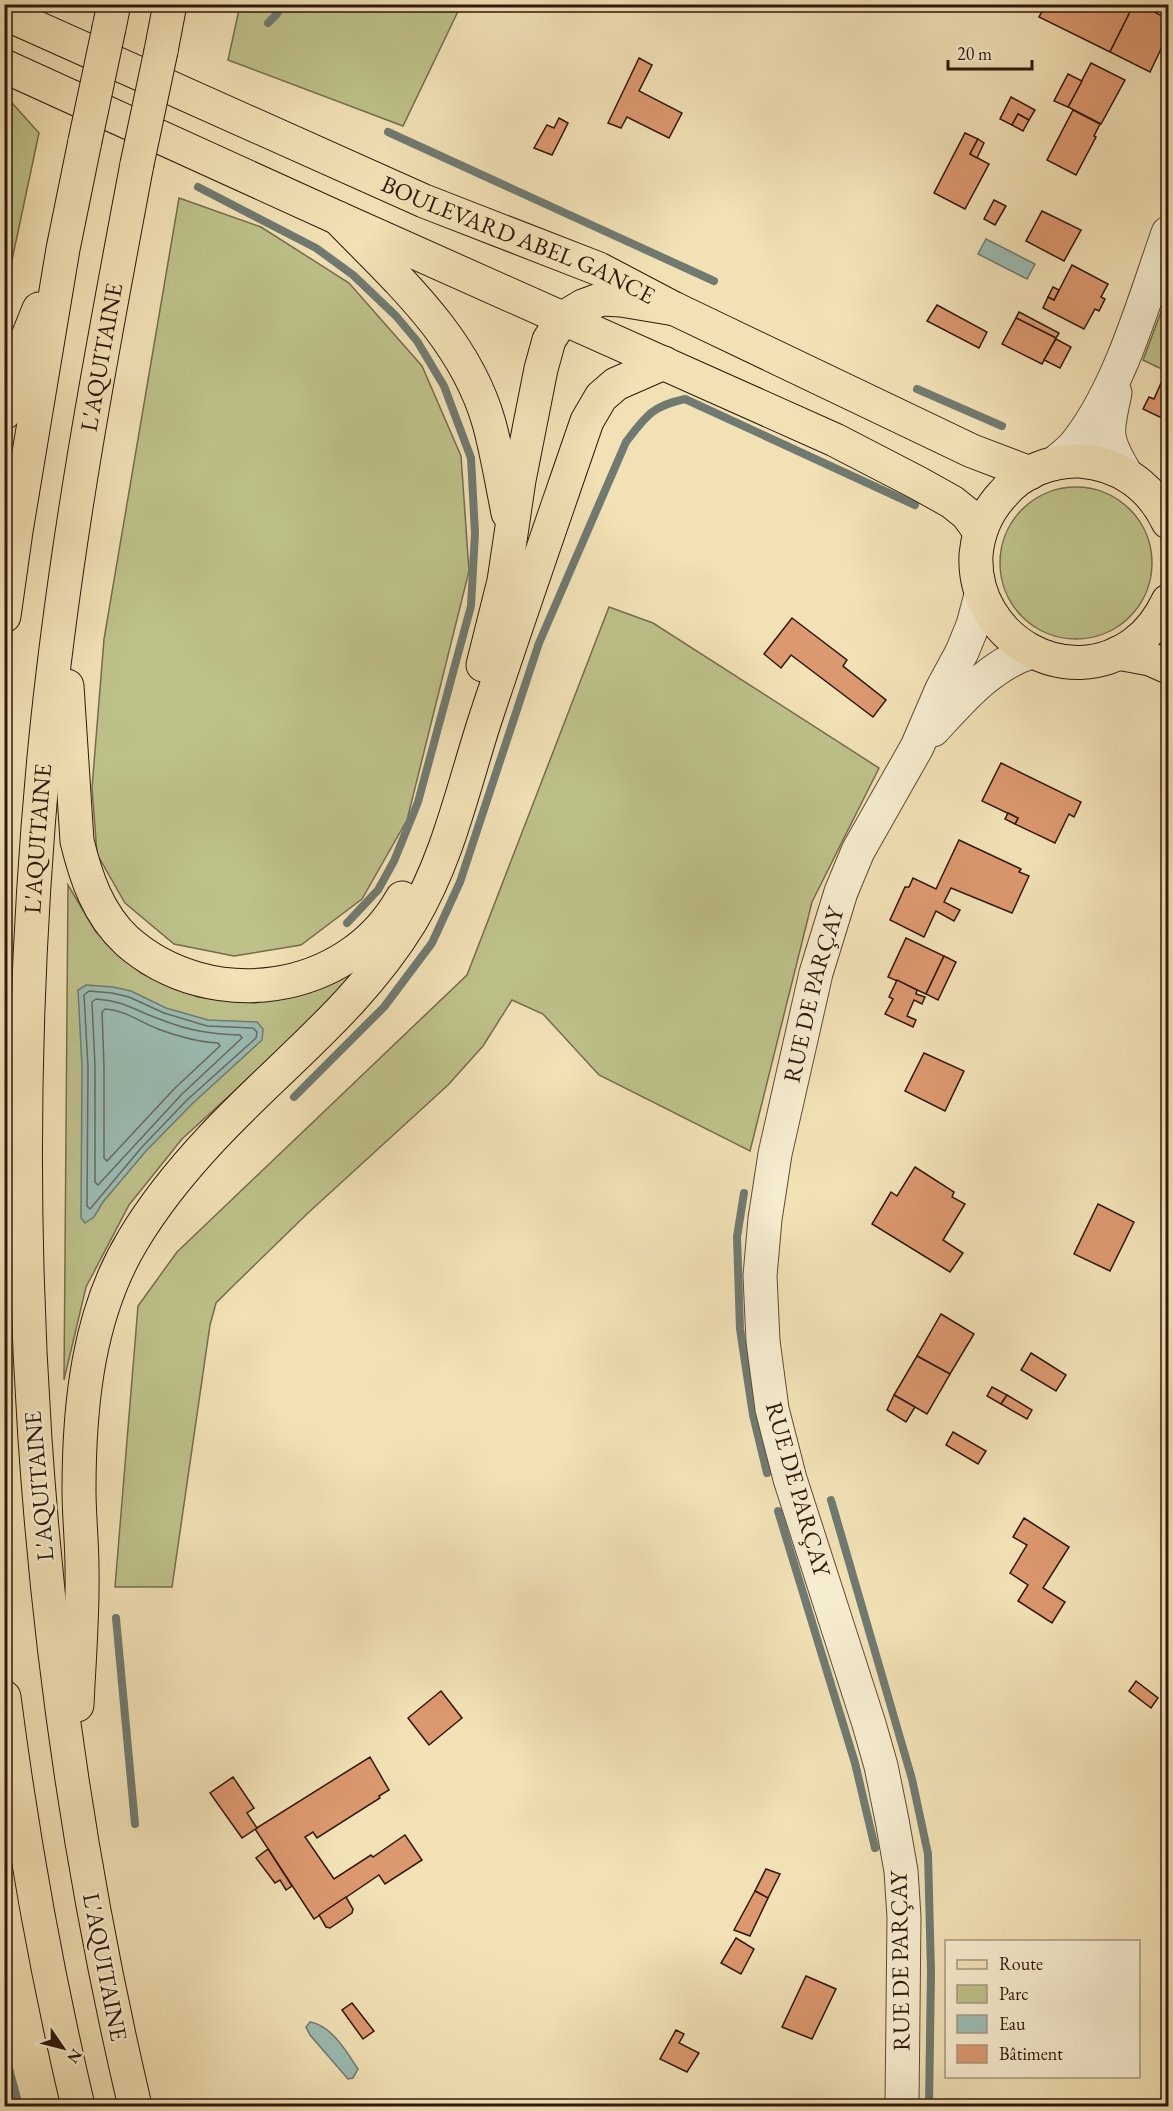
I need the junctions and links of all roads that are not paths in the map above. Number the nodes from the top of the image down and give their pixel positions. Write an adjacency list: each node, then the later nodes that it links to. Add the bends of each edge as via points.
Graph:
1 (170, 4): 19 (main road, L'AQUITAINE, bridge, via 88,431)
2 (4, 13): 8 (main road, BOULEVARD ABEL GANCE, via 424,201 599,269)
3 (111, 16): 7 (main road, bridge)
4 (4, 66): 5 (main road)
5 (338, 218): 9 (main road); 16 (main road, via 426,309 460,359 488,422)
6 (1168, 234): 10 (street)
7 (63, 249): 12 (main road, via 16,366); 21 (main road)
8 (675, 309): 9 (main road, via 602,299); 13 (main road, BOULEVARD ABEL GANCE, via 972,451)
9 (563, 318): 11 (main road); 16 (main road, via 549,340 541,369)
10 (1123, 359): 13 (street, via 1092,422 1077,443); 14 (street, via 1107,426 1109,442)
11 (664, 363): 17 (main road, via 835,440 918,483 952,502); 27 (main road, via 616,384 601,397 587,420 444,850 412,920 361,991 213,1137 178,1177 131,1242 115,1275 86,1373 80,1429 82,1570)
12 (4, 413)
13 (1042, 468): 14 (main road, via 1073,461 1091,462); 17 (main road, via 1016,481 999,497)
14 (1126, 474): 15 (main road, via 1151,494)
15 (1168, 522)
16 (512, 528): 19 (main road, via 504,581 468,721 429,843 412,880 378,933 359,948 320,971 264,986 234,987 174,972 126,940 102,910 90,887 77,841)
17 (980, 532): 18 (main road, via 976,563)
18 (981, 595): 22 (main road, via 996,622); 25 (street, RUE DE PARÇAY, via 962,652)
19 (62, 600): 27 (main road, L'AQUITAINE, via 36,866 25,1084 25,1194 32,1401 41,1522)
20 (1168, 601): 23 (main road, via 1148,632)
21 (4, 616)
22 (1031, 652): 23 (main road, via 1076,662); 25 (street, RUE DE PARÇAY, via 1008,660 990,673)
23 (1118, 653): 24 (main road)
24 (1168, 667)
25 (918, 747): 30 (street, RUE DE PARÇAY, via 858,850 816,974 776,1154 760,1276 772,1409 790,1479 881,1766 901,1871)
26 (4, 1697): 28 (main road, via 46,1962)
27 (74, 1794): 29 (main road, L'AQUITAINE, via 101,1951)
28 (78, 2106)
29 (135, 2106)
30 (902, 2106)

